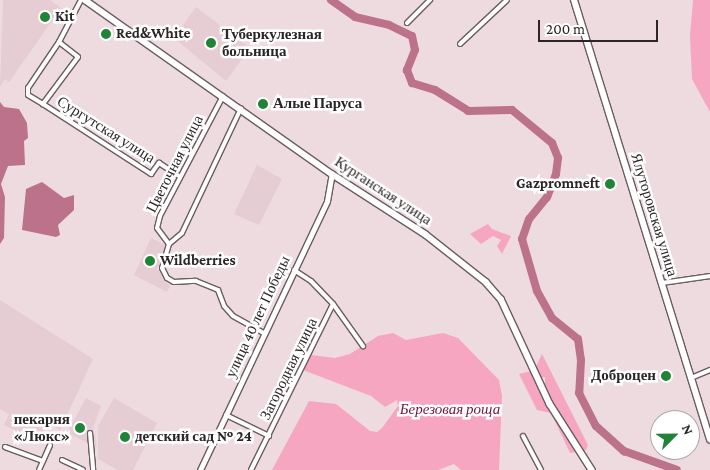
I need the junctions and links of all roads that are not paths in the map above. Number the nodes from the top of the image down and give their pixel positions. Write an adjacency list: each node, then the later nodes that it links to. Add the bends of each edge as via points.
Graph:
1 (83, 0): 6 (street); 8 (main road, Курганская улица)
2 (430, 0): 5 (street)
3 (507, 0): 7 (street)
4 (574, 0): 16 (main road, Ялуторовская улица)
5 (407, 23)
6 (59, 42): 9 (street, via 28,88 28,95); 9 (street, via 78,57)
7 (460, 44)
8 (223, 96): 10 (main road, Курганская улица); 12 (street, Цветочная улица)
9 (43, 104): 12 (street, Сургутская улица, via 151,174 159,163)
10 (241, 108): 11 (main road, Курганская улица); 13 (street, via 182,233)
11 (332, 174): 14 (street, улица 40 лет Победы, via 327,201); 37 (main road, Курганская улица, via 426,234 486,282 501,299 550,404)
12 (179, 176): 13 (street, Цветочная улица, via 157,228)
13 (169, 244): 18 (street, via 162,268 167,278 174,282 196,281 218,290 224,306 233,316)
14 (294, 270): 17 (street, Загородная улица, via 312,281); 18 (street, улица 40 лет Победы)
15 (710, 276): 16 (street)
16 (662, 283): 21 (main road, Ялуторовская улица)
17 (333, 304): 19 (street, Загородная улица); 24 (street, Загородная улица)
18 (264, 333): 22 (street, улица 40 лет Победы)
19 (364, 346)
20 (710, 370): 21 (street)
21 (691, 378): 26 (main road, Ялуторовская улица)
22 (226, 415): 24 (street); 34 (street, улица 40 лет Победы)
23 (90, 433): 33 (street)
24 (269, 436): 35 (street, Загородная улица)
25 (523, 436): 36 (street)
26 (710, 438)
27 (50, 445): 30 (street)
28 (5, 447): 30 (street)
29 (62, 460): 32 (street)
30 (43, 461): 31 (street)
31 (39, 470)
32 (84, 470)
33 (93, 470)
34 (200, 470)
35 (251, 470)
36 (541, 470)
37 (592, 470)

